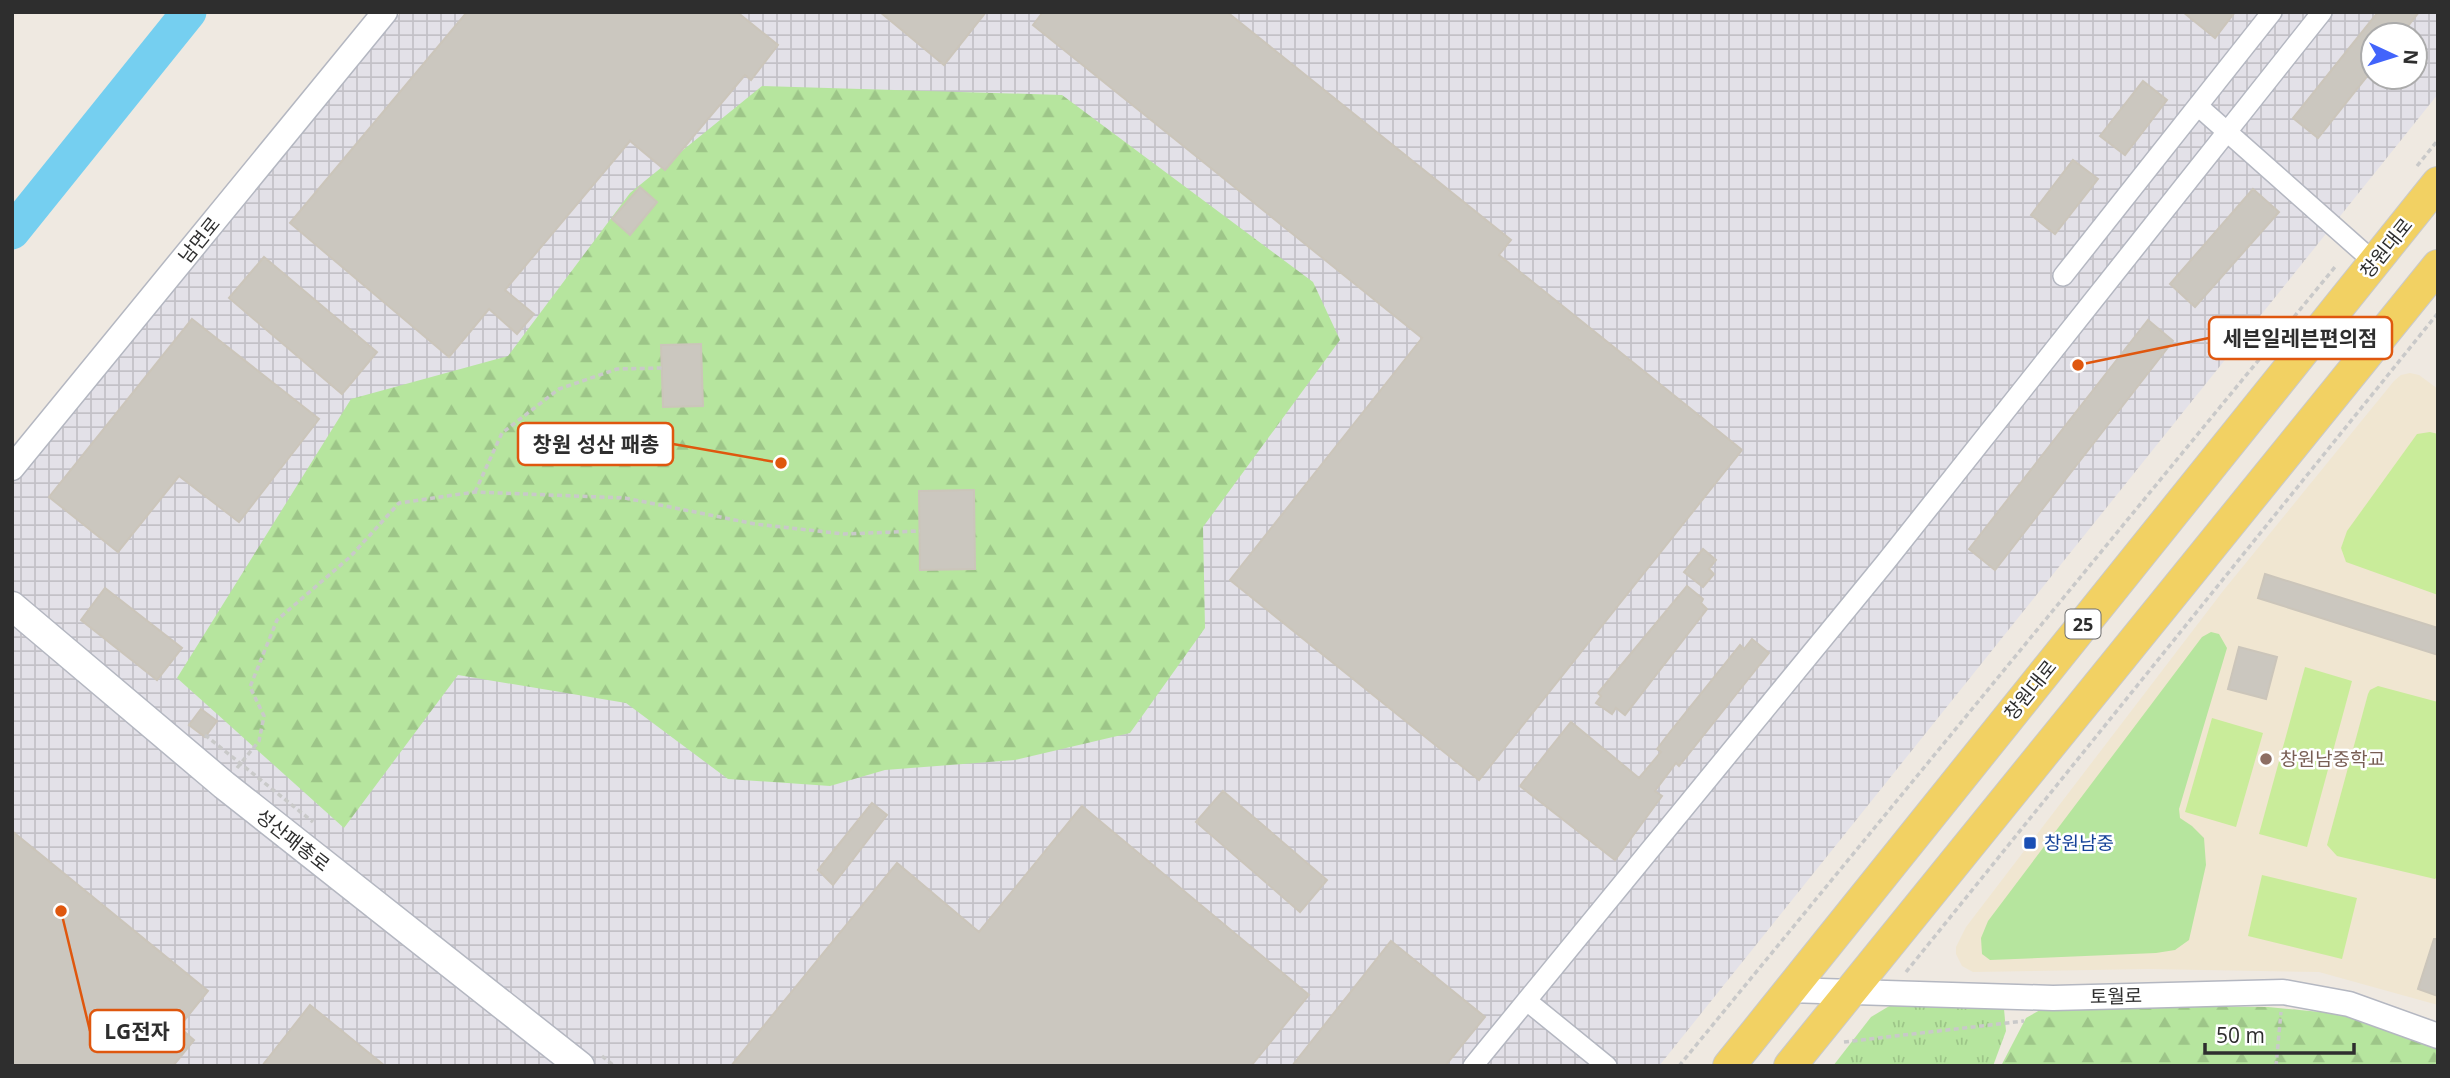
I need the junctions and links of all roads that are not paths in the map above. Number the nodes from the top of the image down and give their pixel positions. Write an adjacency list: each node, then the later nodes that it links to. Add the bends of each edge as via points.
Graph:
1 (385, 12): 10 (street, 남면로)
2 (2273, 12): 4 (street)
3 (2322, 12): 5 (street)
4 (2198, 106): 5 (street); 9 (street)
5 (2228, 131): 7 (street); 14 (street, via 1885,563)
6 (2425, 177): 7 (main road, 창원대로 / 25)
7 (2364, 253): 12 (main road, 창원대로 / 25)
8 (2438, 266): 13 (main road, 25)
9 (2063, 276)
10 (12, 468)
11 (12, 606): 16 (main road, 성산패총로, via 224,785)
12 (1788, 990): 13 (street, 토월로); 19 (main road, 창원대로 / 25)
13 (1850, 991): 15 (street, 토월로, via 2053,998 2283,992 2349,1004); 20 (main road, 25)
14 (1527, 1001): 17 (street); 18 (street)
15 (2438, 1036)
16 (580, 1066)
17 (1474, 1066)
18 (1607, 1066)
19 (1729, 1066)
20 (1790, 1066)

